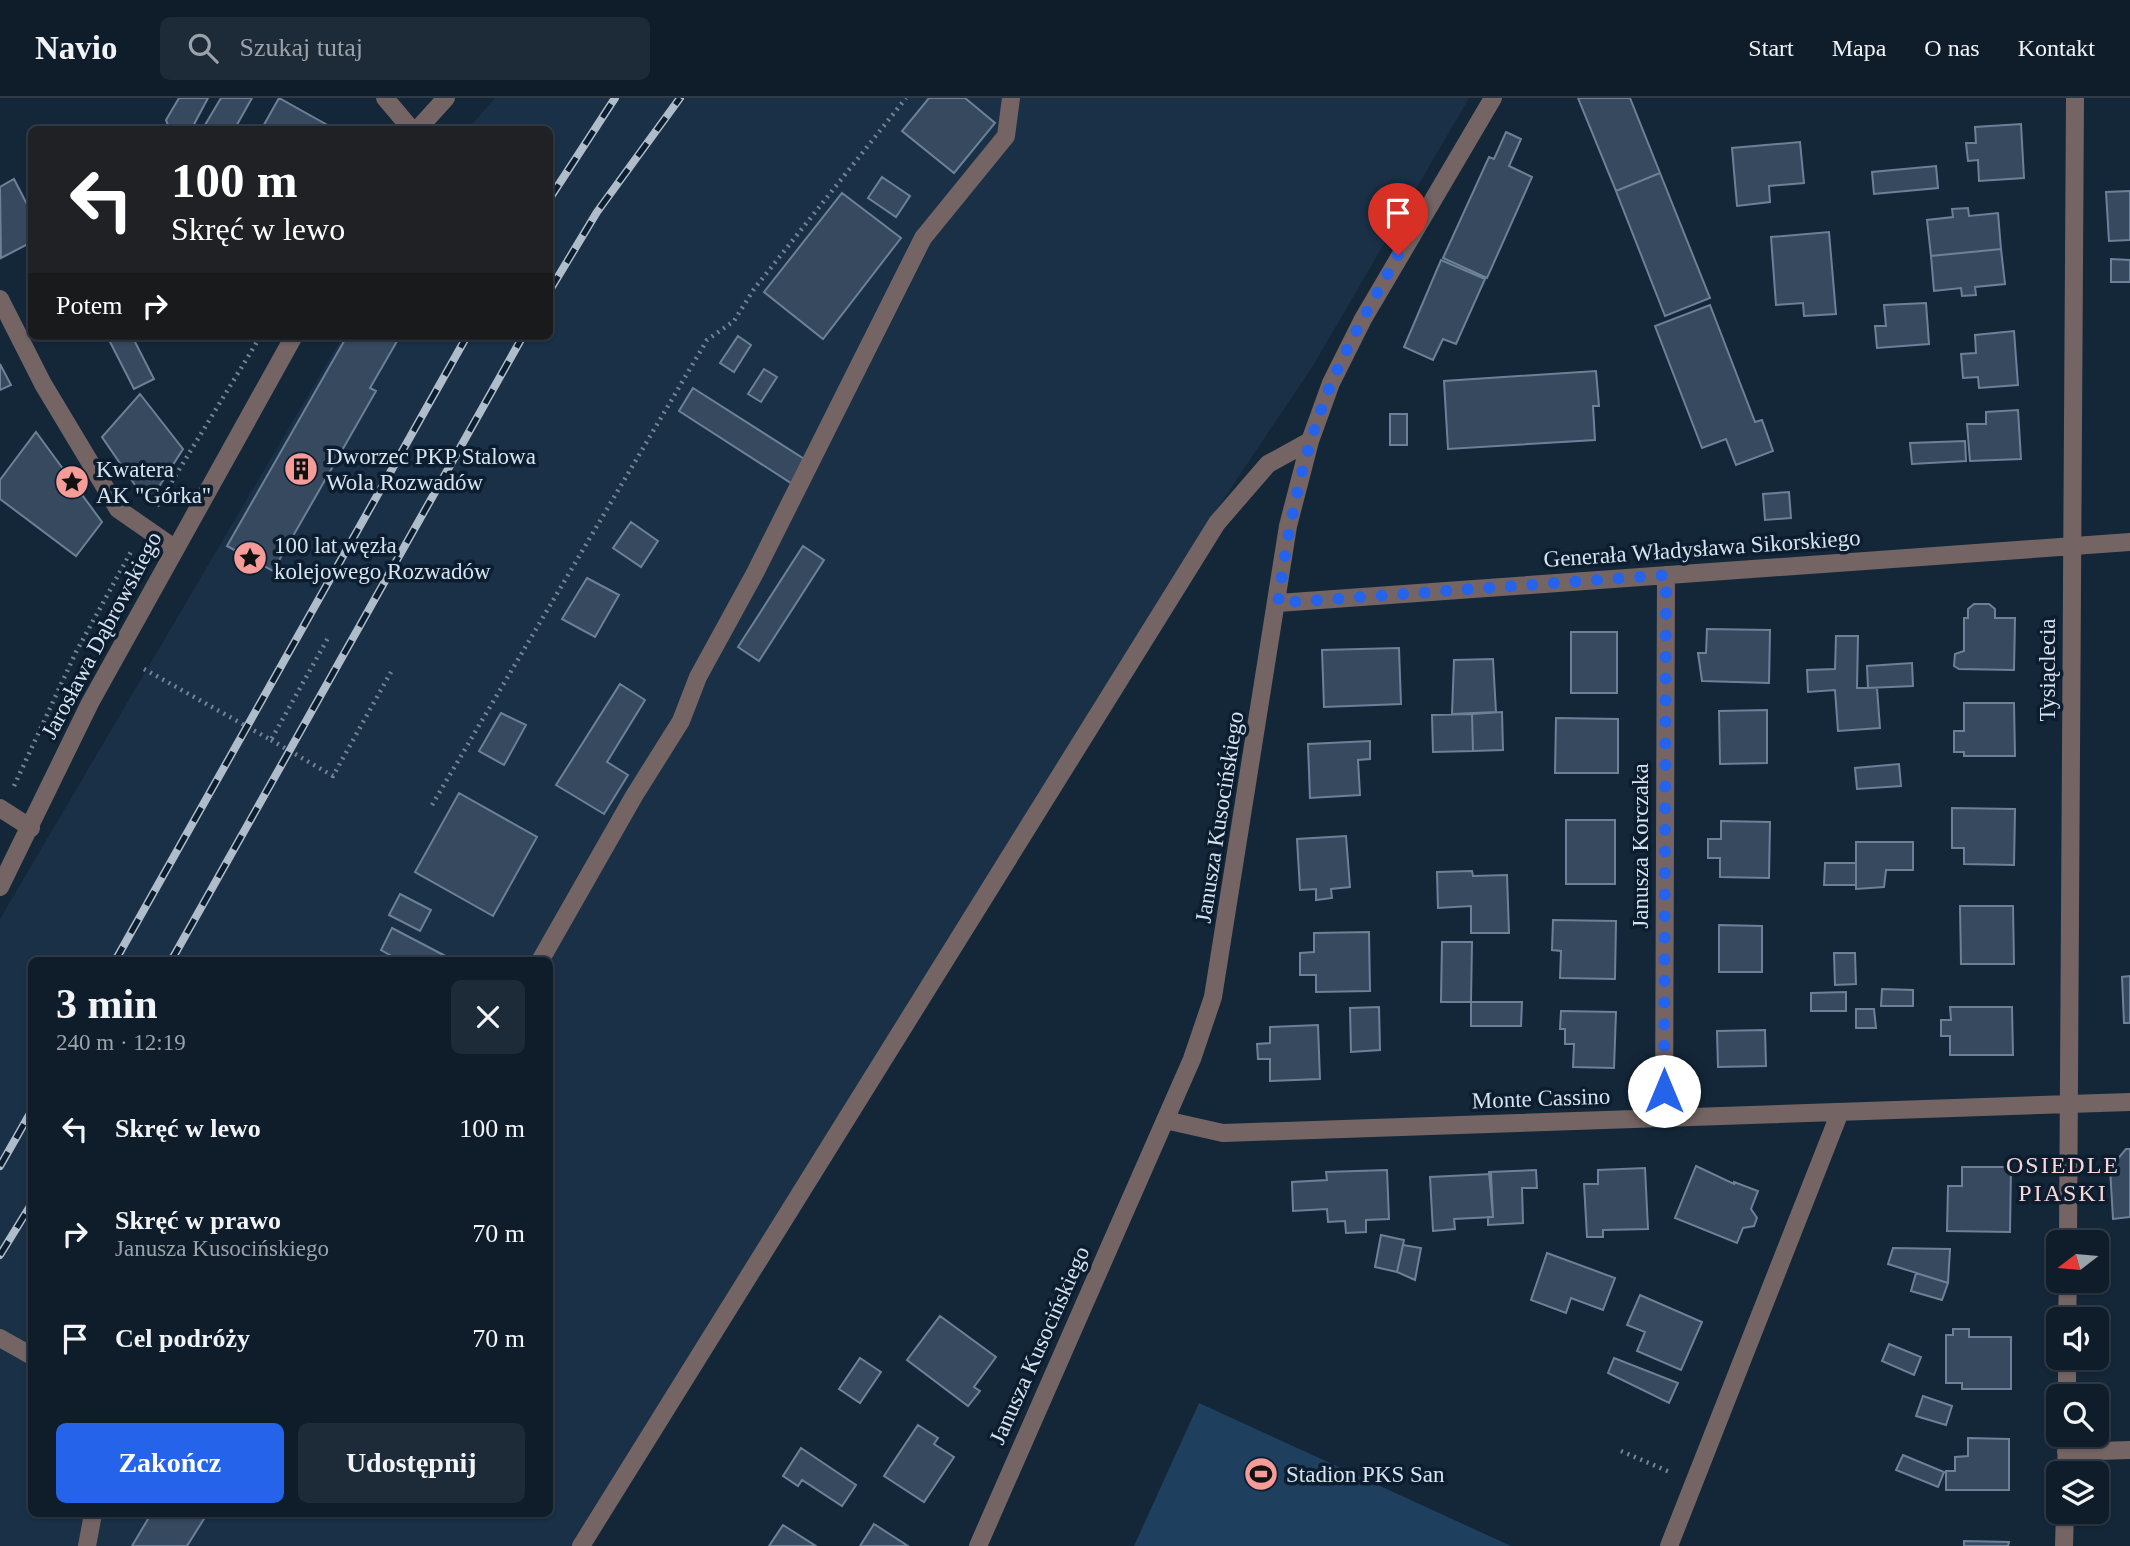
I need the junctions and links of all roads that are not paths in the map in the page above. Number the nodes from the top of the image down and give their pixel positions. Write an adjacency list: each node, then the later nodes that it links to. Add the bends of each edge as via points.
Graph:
1 (385, 98): 6 (street)
2 (446, 98): 7 (street)
3 (1011, 98): 19 (street, via 1006,136 923,238 698,677 681,721)
4 (1493, 98): 10 (street, Janusza Kusocińskiego, via 1363,319 1331,383)
5 (2075, 98): 12 (street, Tysiąclecia)
6 (410, 126)
7 (418, 126)
8 (0, 299): 13 (street, via 43,384 118,509)
9 (292, 340): 13 (street, Jarosława Dąbrowskiego)
10 (1310, 441): 15 (street, Janusza Kusocińskiego, via 1288,526); 33 (street, via 1268,464 1217,523)
11 (2130, 542): 12 (street, Generała Władysława Sikorskiego)
12 (2073, 546): 14 (street, Generała Władysława Sikorskiego); 21 (street, Tysiąclecia)
13 (174, 548): 17 (street, Jarosława Dąbrowskiego, via 90,703)
14 (1666, 575): 15 (street, Generała Władysława Sikorskiego); 23 (street, Janusza Korczaka)
15 (1278, 603): 24 (street, Janusza Kusocińskiego, via 1213,997)
16 (1, 809): 17 (street)
17 (31, 828): 18 (street, Jarosława Dąbrowskiego)
18 (0, 887)
19 (542, 957)
20 (2130, 1102): 21 (street, Monte Cassino)
21 (2069, 1104): 22 (street, Monte Cassino); 25 (street, Tysiąclecia)
22 (1840, 1112): 23 (street, Monte Cassino); 35 (street)
23 (1664, 1118): 24 (street, Monte Cassino, via 1223,1133)
24 (1165, 1120): 34 (street, Janusza Kusocińskiego)
25 (2068, 1230)
26 (0, 1338): 27 (street)
27 (28, 1354)
28 (2103, 1447): 29 (street)
29 (2130, 1450)
30 (92, 1517): 32 (street)
31 (2065, 1524): 36 (street)
32 (87, 1546)
33 (581, 1546)
34 (978, 1546)
35 (1669, 1546)
36 (2064, 1546)

